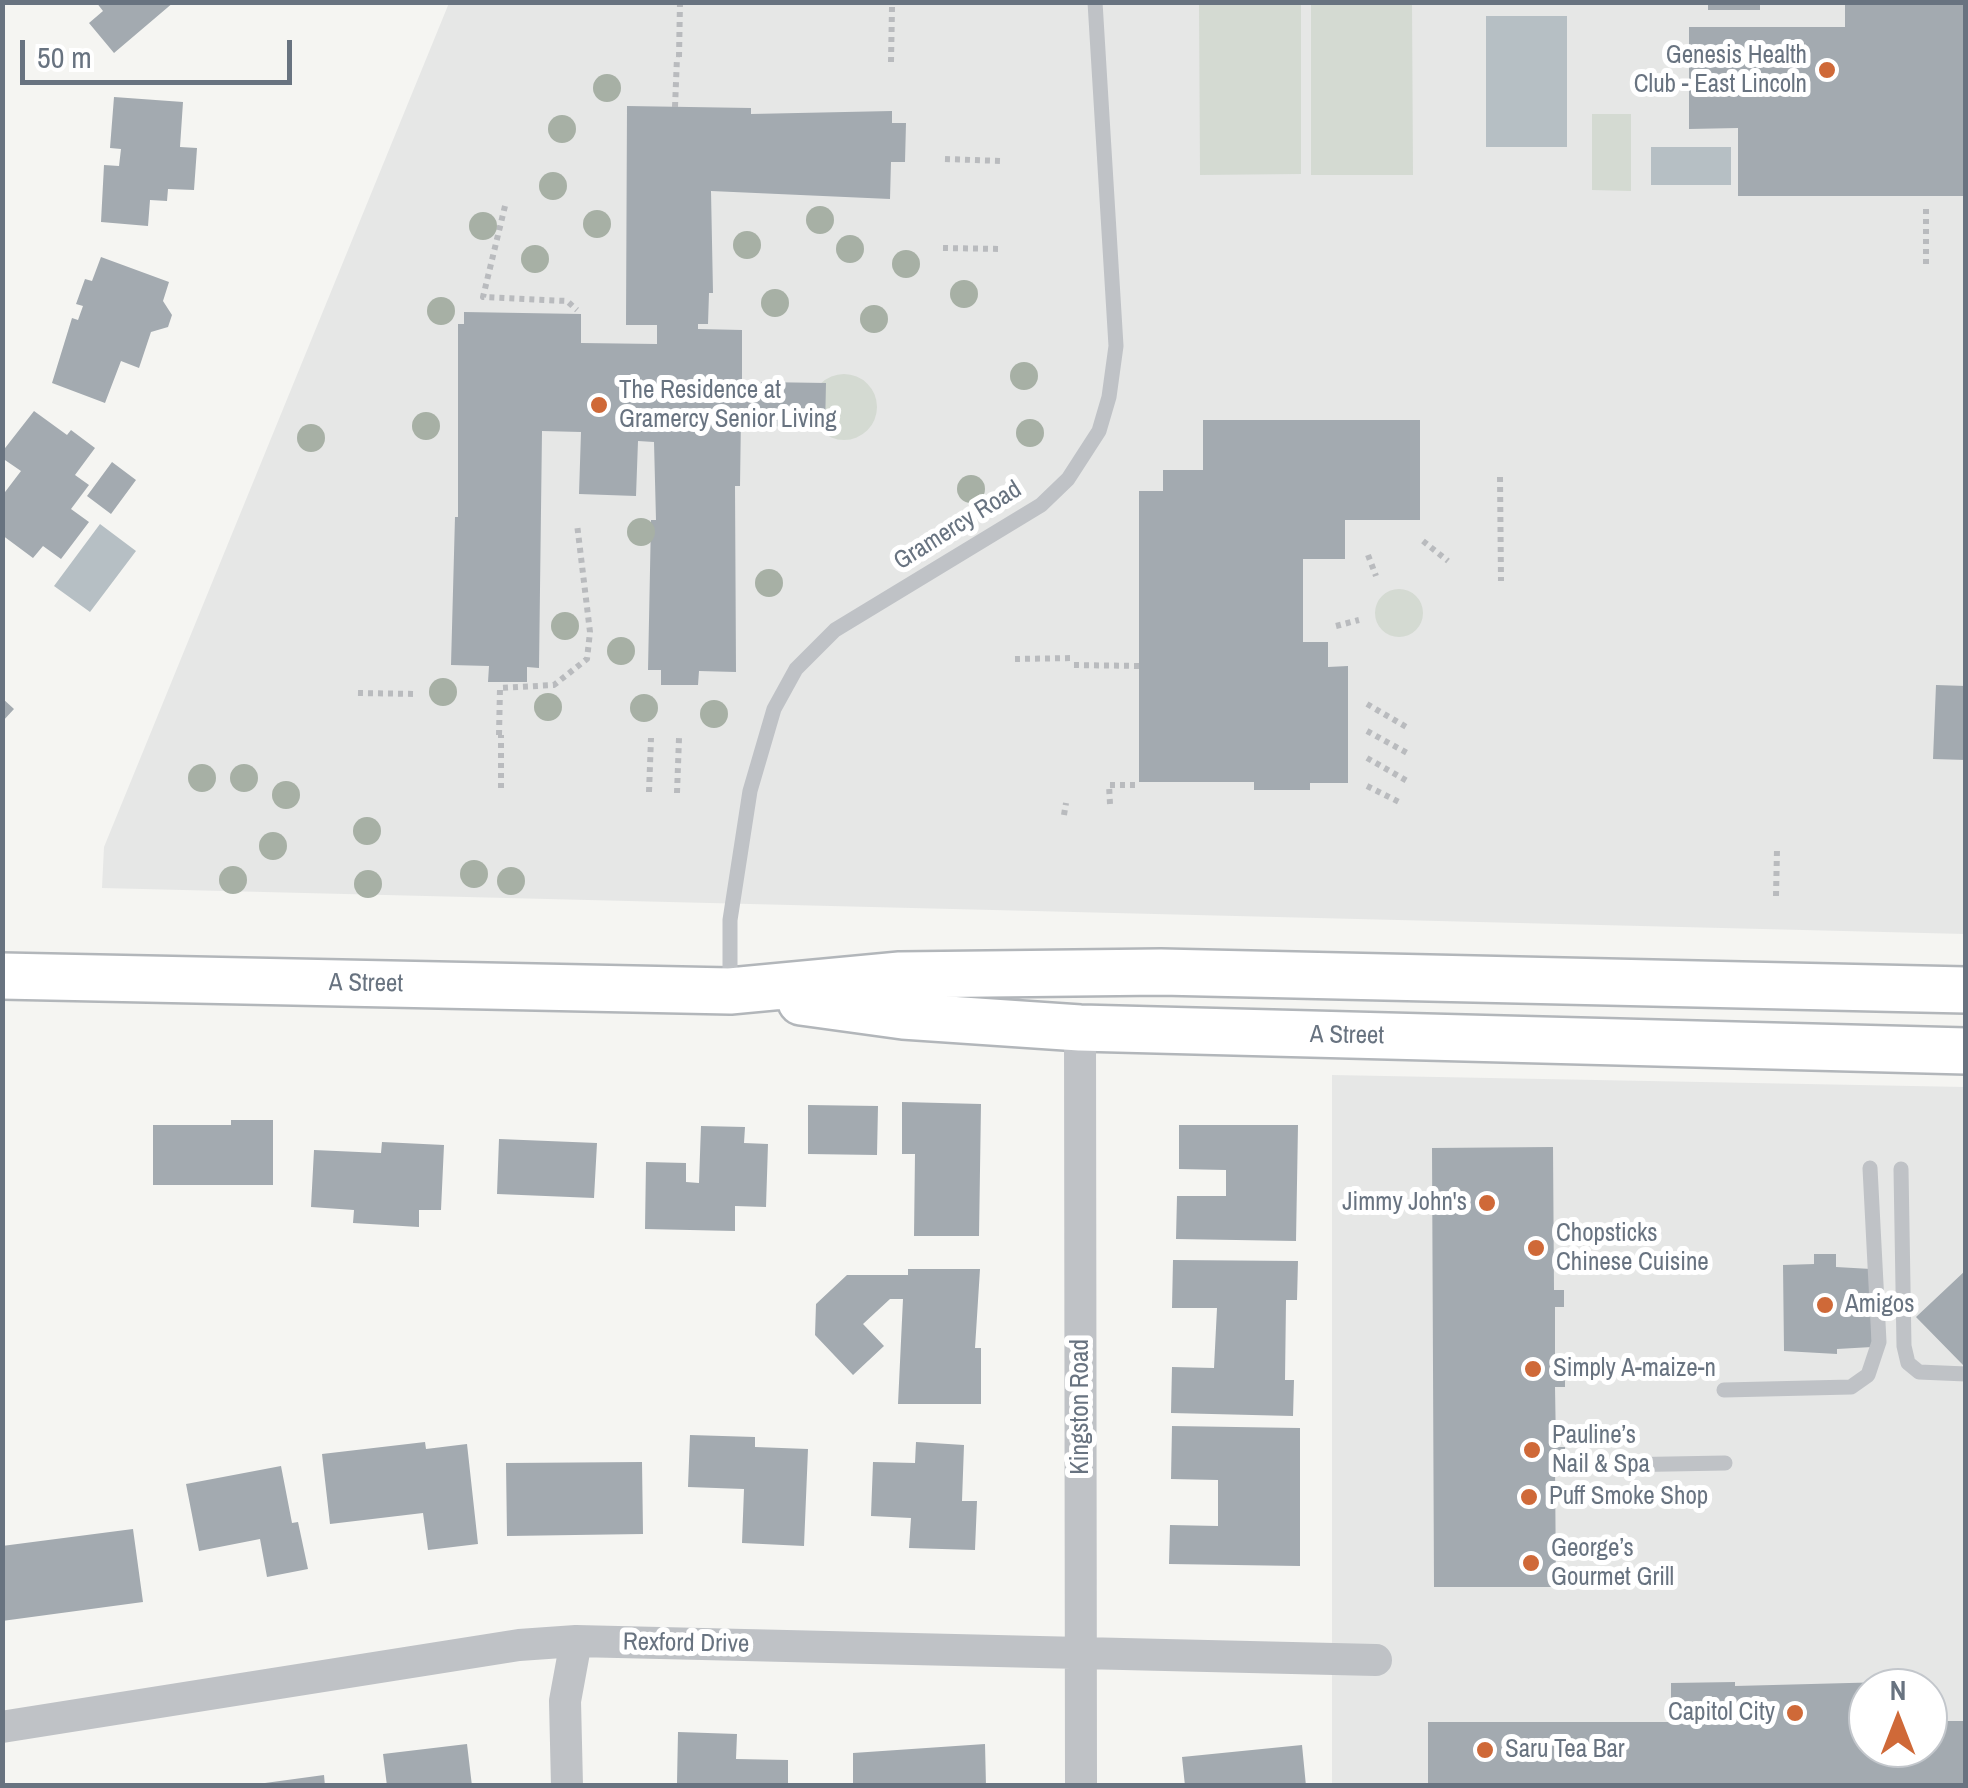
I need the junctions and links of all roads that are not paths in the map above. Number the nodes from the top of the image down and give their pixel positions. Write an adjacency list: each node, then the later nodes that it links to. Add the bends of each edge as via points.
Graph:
1 (1095, 2): 4 (lane, Gramercy Road, via 1116,346 1099,431 1068,479 1041,505 835,630 796,668 774,710 750,792 730,920)
2 (2, 976): 4 (main road, A Street)
3 (1966, 990): 4 (main road, A Street, via 1161,972 900,974)
4 (730, 992): 5 (main road, A Street, via 903,1016)
5 (1080, 1028): 6 (main road, A Street); 14 (street, Kingston Road)
6 (1966, 1051)
7 (1870, 1168): 10 (lane, via 1879,1342 1868,1375 1851,1388)
8 (1901, 1169): 9 (lane, via 1908,1363 1919,1372)
9 (1966, 1374)
10 (1724, 1390)
11 (1725, 1463): 12 (lane)
12 (1616, 1464)
13 (576, 1641): 14 (street, Rexford Drive); 16 (street, Rexford Drive); 17 (street, via 566,1701)
14 (1082, 1654): 15 (street, Rexford Drive); 18 (street, Kingston Road)
15 (1376, 1660)
16 (2, 1727)
17 (567, 1786)
18 (1081, 1786)

